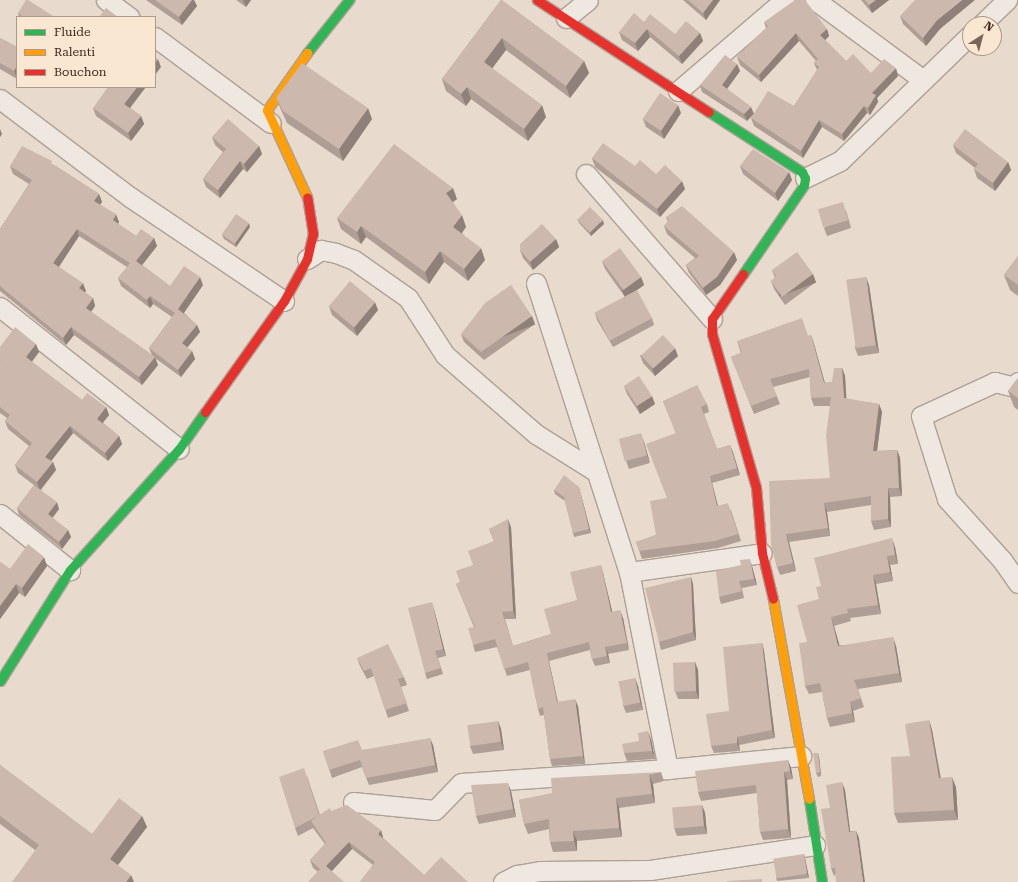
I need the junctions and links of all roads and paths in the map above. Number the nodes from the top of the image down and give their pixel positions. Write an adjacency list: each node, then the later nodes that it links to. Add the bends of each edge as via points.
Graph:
1 (106, 0): 8 (street)
2 (349, 0): 16 (street, via 270,101 267,110)
3 (538, 0): 10 (street)
4 (588, 0): 10 (street)
5 (784, 0): 14 (street)
6 (815, 0): 13 (street)
7 (1007, 0): 9 (street)
8 (128, 16)
9 (990, 16)
10 (566, 18): 14 (street)
11 (156, 38): 16 (street)
12 (962, 43): 13 (street)
13 (923, 80): 18 (street, via 840,161)
14 (678, 91): 18 (street)
15 (0, 99): 21 (street, via 130,197)
16 (271, 123): 19 (street, via 279,131 311,205 313,234)
17 (586, 174): 23 (street)
18 (805, 178): 23 (street, via 804,186)
19 (307, 259): 21 (street); 26 (street, via 321,250 336,253 354,260 408,298 446,355 536,434)
20 (536, 283): 26 (street)
21 (284, 301): 25 (street)
22 (0, 307): 25 (street)
23 (712, 319): 28 (street, via 715,347 756,487)
24 (1018, 382): 31 (street, via 1015,387 995,382 921,416 947,499 1002,560)
25 (179, 449): 29 (street)
26 (595, 471): 30 (street)
27 (0, 514): 29 (street)
28 (762, 553): 30 (street); 33 (street, via 784,648)
29 (70, 570): 32 (street)
30 (629, 572): 34 (street)
31 (1018, 583)
32 (0, 681)
33 (801, 756): 34 (street); 36 (street)
34 (668, 769): 35 (street, via 460,783 434,810)
35 (353, 802)
36 (815, 845): 37 (street, via 650,870 518,874); 38 (street)
37 (503, 882)
38 (822, 882)

